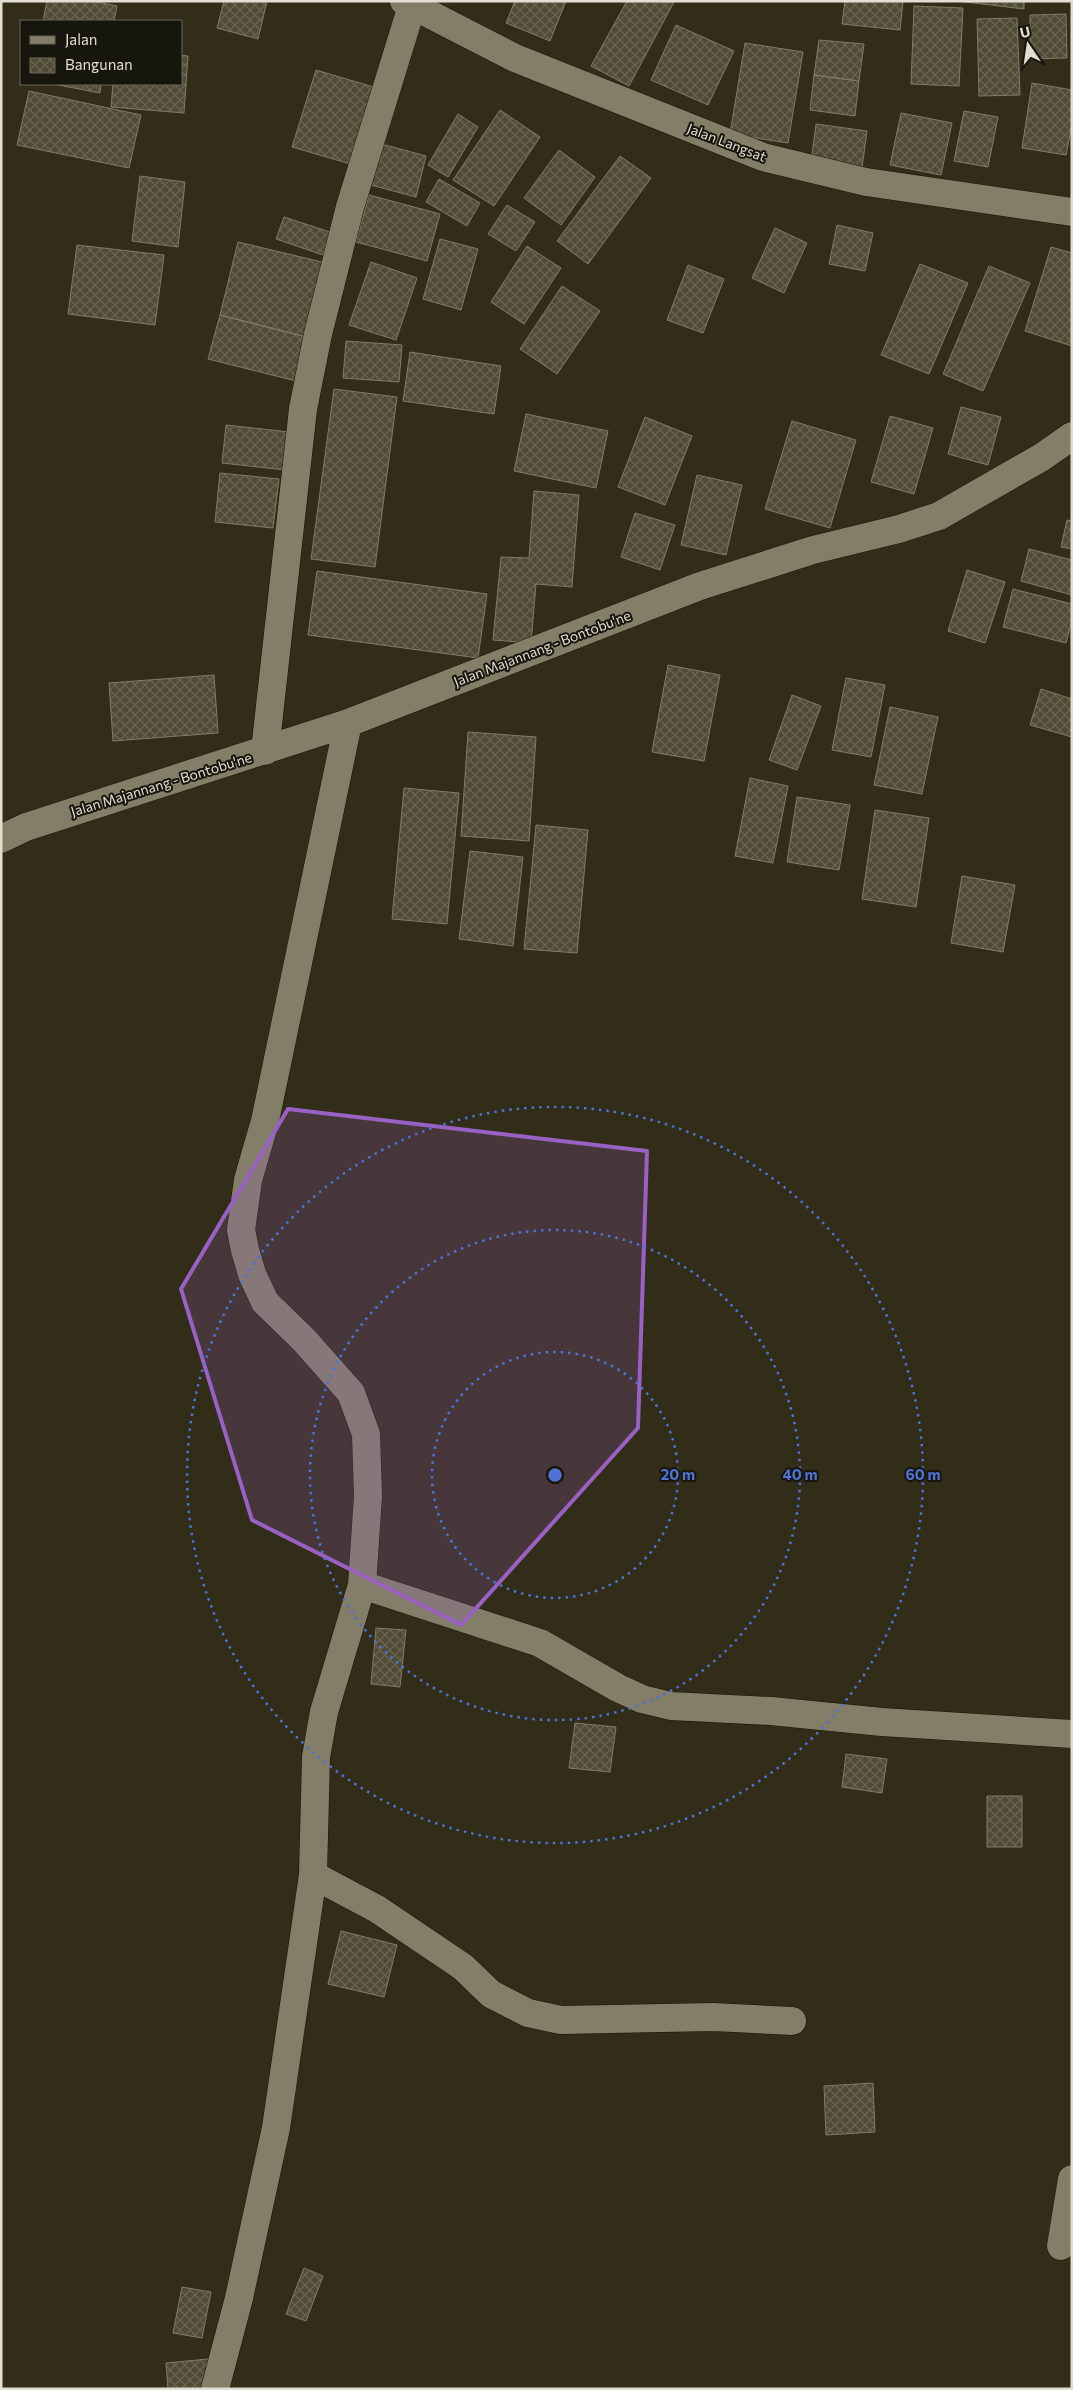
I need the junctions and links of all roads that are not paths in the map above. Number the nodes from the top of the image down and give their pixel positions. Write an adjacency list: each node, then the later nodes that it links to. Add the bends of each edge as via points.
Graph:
1 (408, 3): 2 (street, Jalan Langsat, via 515,58 763,157 866,182); 5 (street, via 350,207 303,409)
2 (1072, 212)
3 (1072, 436): 4 (street, Jalan Majannang - Bontobu'ne, via 1042,457 939,516 813,550 700,586)
4 (348, 723): 5 (street, Jalan Majannang - Bontobu'ne); 7 (street, via 265,1120 248,1180 241,1230 252,1274 265,1302 351,1393 366,1434 368,1496)
5 (265, 751): 6 (street, Jalan Majannang - Bontobu'ne, via 26,827)
6 (1, 839)
7 (362, 1585): 8 (street, via 540,1643 642,1700 671,1706); 9 (street, via 319,1736 313,1792)
8 (1072, 1734)
9 (313, 1875): 10 (street, via 377,1909 463,1968 491,1994 528,2013 561,2020 713,2017); 13 (street, via 276,2128)
10 (792, 2021)
11 (1072, 2179): 12 (street)
12 (1061, 2246)
13 (215, 2389)

